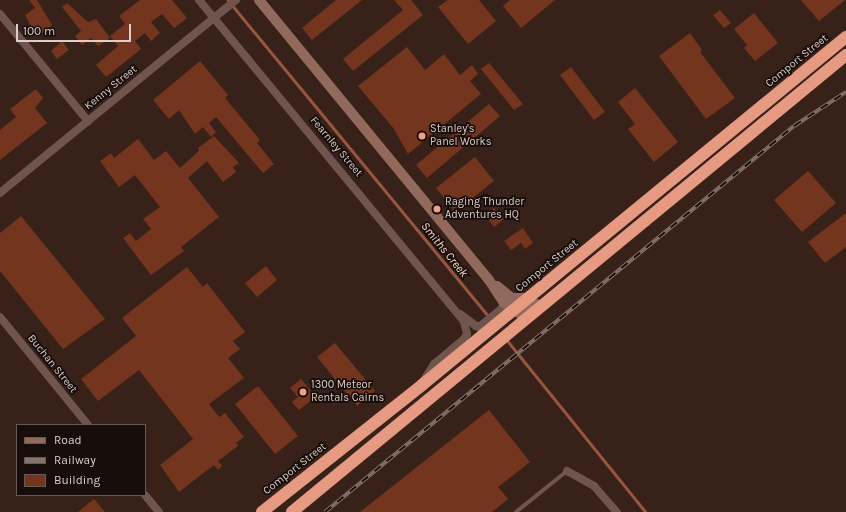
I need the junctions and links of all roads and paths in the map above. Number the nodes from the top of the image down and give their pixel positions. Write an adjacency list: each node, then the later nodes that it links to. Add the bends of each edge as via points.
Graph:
1 (199, 0): 5 (street, Fearnley Street)
2 (236, 0): 5 (street, Kenny Street)
3 (259, 0): 11 (street)
4 (0, 14): 8 (street)
5 (214, 18): 8 (street, Kenny Street); 14 (street, Fearnley Street)
6 (846, 38): 12 (highway, Comport Street)
7 (846, 55): 10 (highway)
8 (88, 121): 9 (street, Kenny Street)
9 (0, 193)
10 (587, 269): 13 (street, via 570,276 529,310 519,313); 23 (highway)
11 (489, 280): 12 (street, via 512,298); 13 (street)
12 (528, 298): 13 (highway, Comport Street)
13 (508, 307): 16 (street, via 501,309); 16 (highway, Comport Street, via 502,319)
14 (455, 310): 16 (street, Fearnley Street); 17 (street, Fearnley Street, via 465,326 466,337 432,367)
15 (0, 317): 18 (street, Buchan Street)
16 (485, 328): 17 (highway, Comport Street)
17 (422, 385): 22 (highway, Comport Street)
18 (87, 424)
19 (567, 472): 24 (lane); 25 (street, via 594,486)
20 (146, 496): 21 (street)
21 (158, 512)
22 (262, 512)
23 (292, 512)
24 (516, 512)
25 (617, 512)

